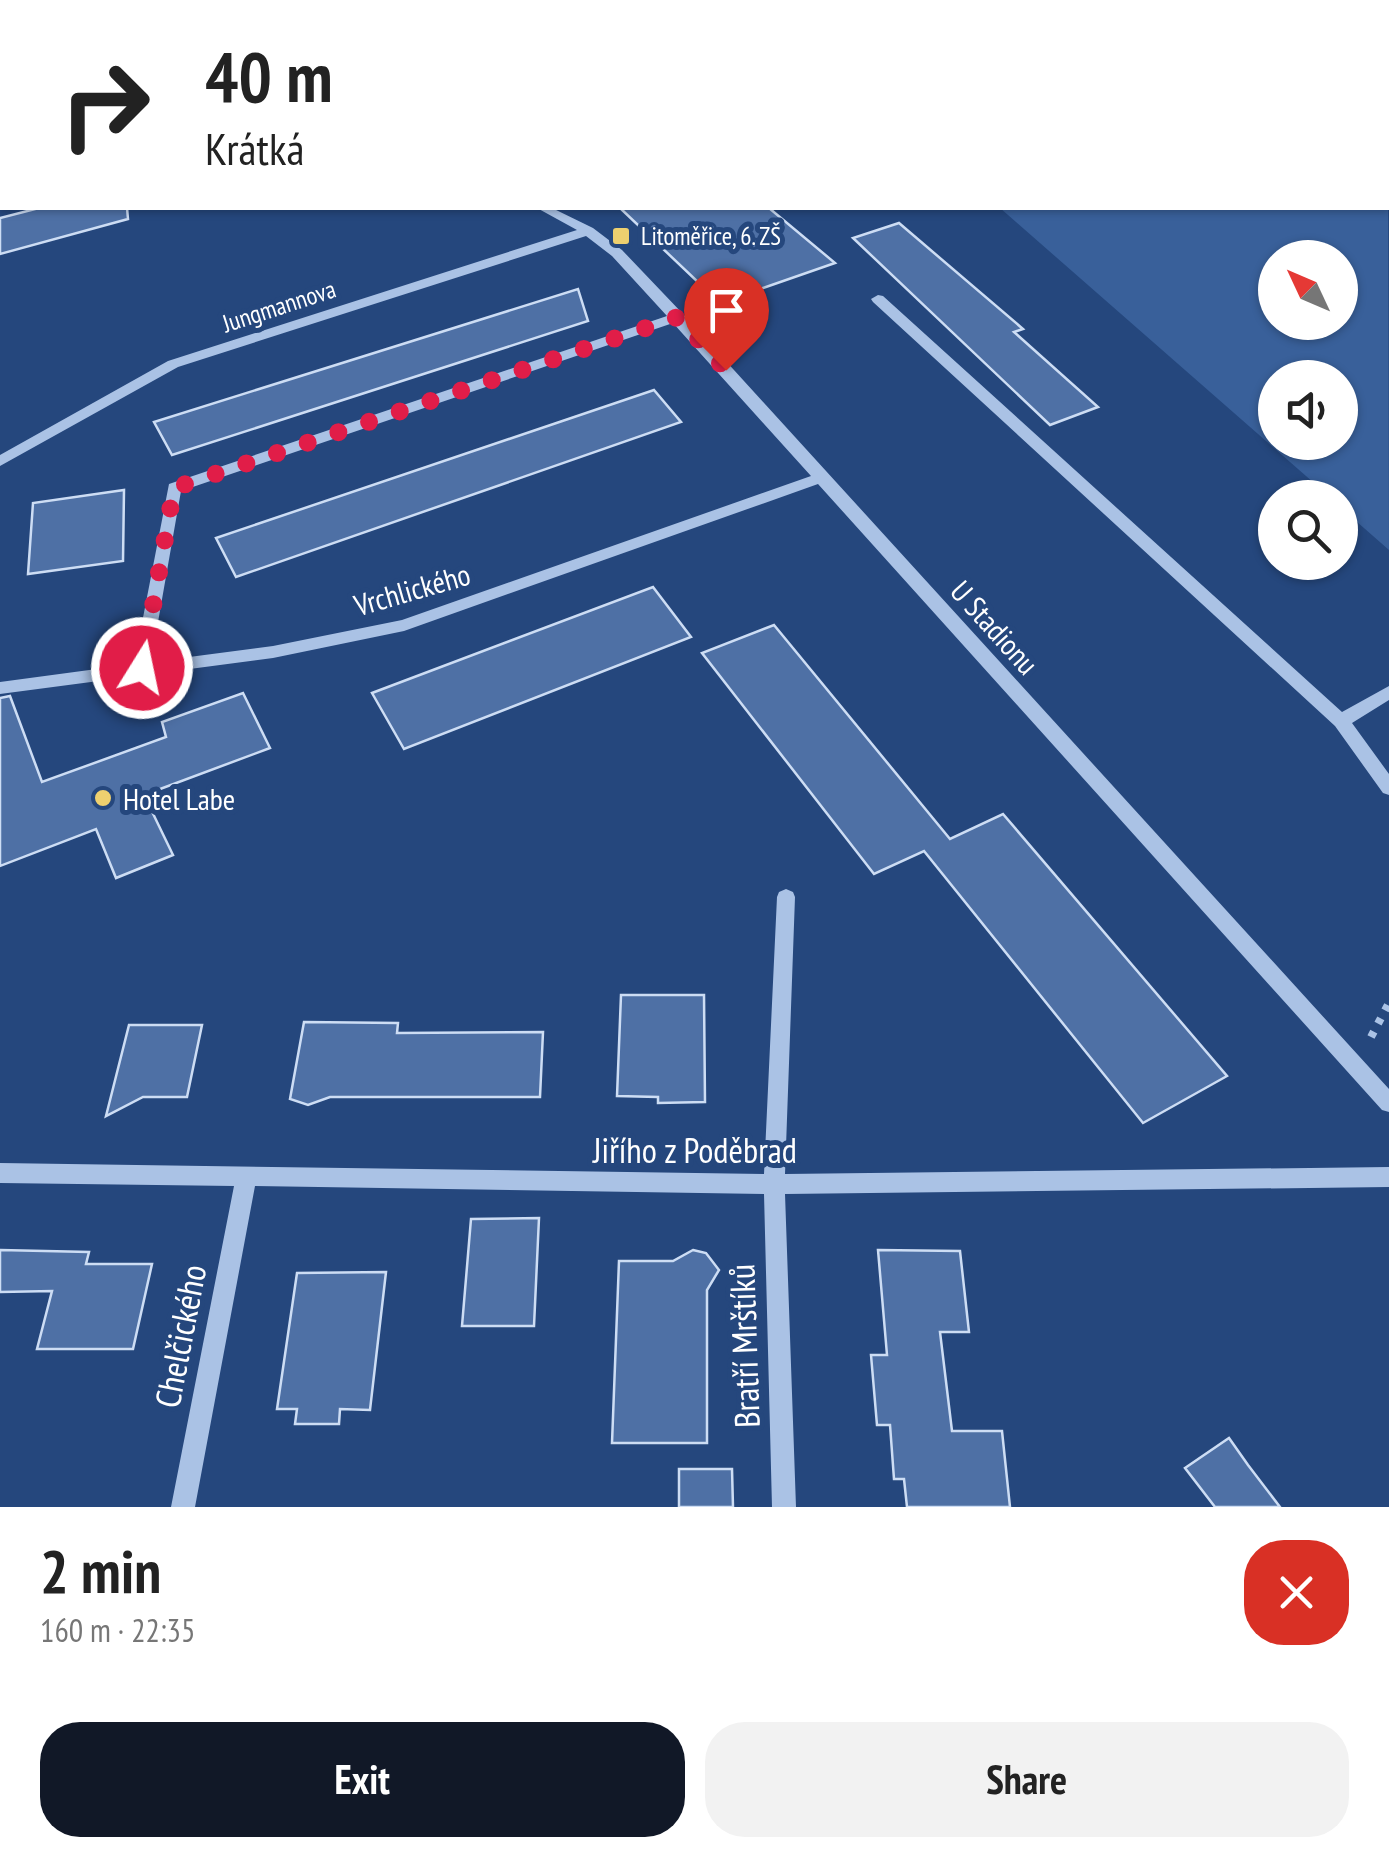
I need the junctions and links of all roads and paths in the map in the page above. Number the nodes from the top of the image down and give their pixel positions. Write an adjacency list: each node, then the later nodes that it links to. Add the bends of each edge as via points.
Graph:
1 (547, 210): 2 (street, U Stadionu)
2 (588, 231): 4 (street, U Stadionu); 5 (street, Jungmannova, via 173,364)
3 (878, 299): 10 (street)
4 (678, 317): 6 (street, U Stadionu); 7 (street, via 174,488)
5 (0, 462)
6 (823, 477): 7 (street, Vrchlického, via 404,625 274,652); 13 (street, U Stadionu)
7 (142, 668): 8 (street, Vrchlického)
8 (0, 688)
9 (1389, 692): 10 (street)
10 (1342, 721): 11 (street)
11 (1389, 788)
12 (786, 897): 17 (street, Bratří Mrštíků)
13 (1389, 1104)
14 (0, 1173): 15 (street, Jiřího z Poděbrad)
15 (246, 1177): 17 (street, Jiřího z Poděbrad); 18 (street, Chelčického)
16 (1389, 1178): 17 (street, Jiřího z Poděbrad)
17 (774, 1184): 19 (street, Bratří Mrštíků)
18 (183, 1507)
19 (784, 1507)

